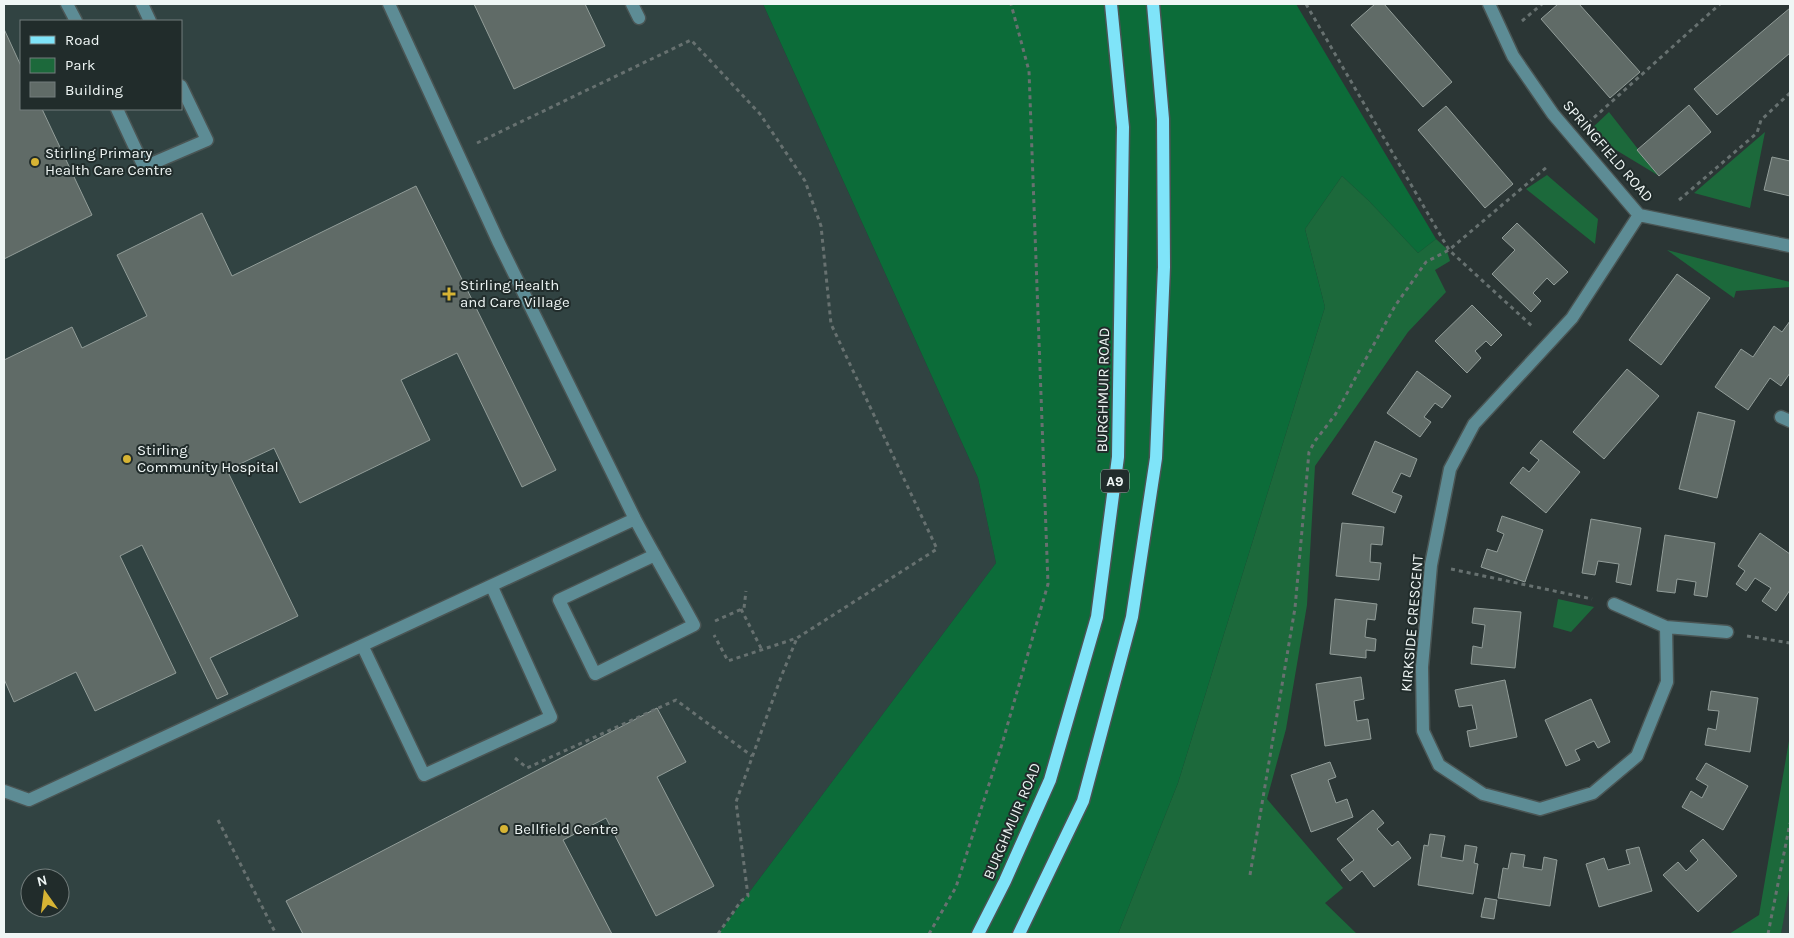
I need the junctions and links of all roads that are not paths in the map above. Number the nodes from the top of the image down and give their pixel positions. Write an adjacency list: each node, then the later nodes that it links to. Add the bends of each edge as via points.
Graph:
1 (67, 4): 9 (street)
2 (142, 4): 10 (street)
3 (389, 4): 15 (street, via 498,240)
4 (632, 4): 8 (street)
5 (1111, 4): 23 (main road, BURGHMUIR ROAD / A9, via 1123,126 1118,457 1096,617 1050,780)
6 (1152, 4): 24 (main road, A9, via 1163,128 1164,267 1156,458 1132,617 1083,801)
7 (1490, 4): 13 (street, SPRINGFIELD ROAD, via 1513,56 1553,114)
8 (639, 18)
9 (75, 20)
10 (150, 20)
11 (182, 88): 12 (street, via 207,140 144,167)
12 (117, 110)
13 (1639, 215): 14 (street, SPRINGFIELD ROAD); 19 (street, KIRKSIDE CRESCENT, via 1572,318 1474,424 1450,469 1431,565 1422,667 1423,731 1439,765 1484,794 1540,809 1593,793 1637,756 1667,682)
14 (1790, 246)
15 (635, 519): 16 (street); 17 (street)
16 (655, 555): 16 (street, via 694,625 595,674 559,600)
17 (492, 587): 21 (street); 21 (street, via 551,716 424,775)
18 (1614, 604): 19 (street)
19 (1666, 627): 20 (street)
20 (1727, 632)
21 (363, 646): 22 (street, via 30,800)
22 (4, 791)
23 (978, 934)
24 (1019, 934)

